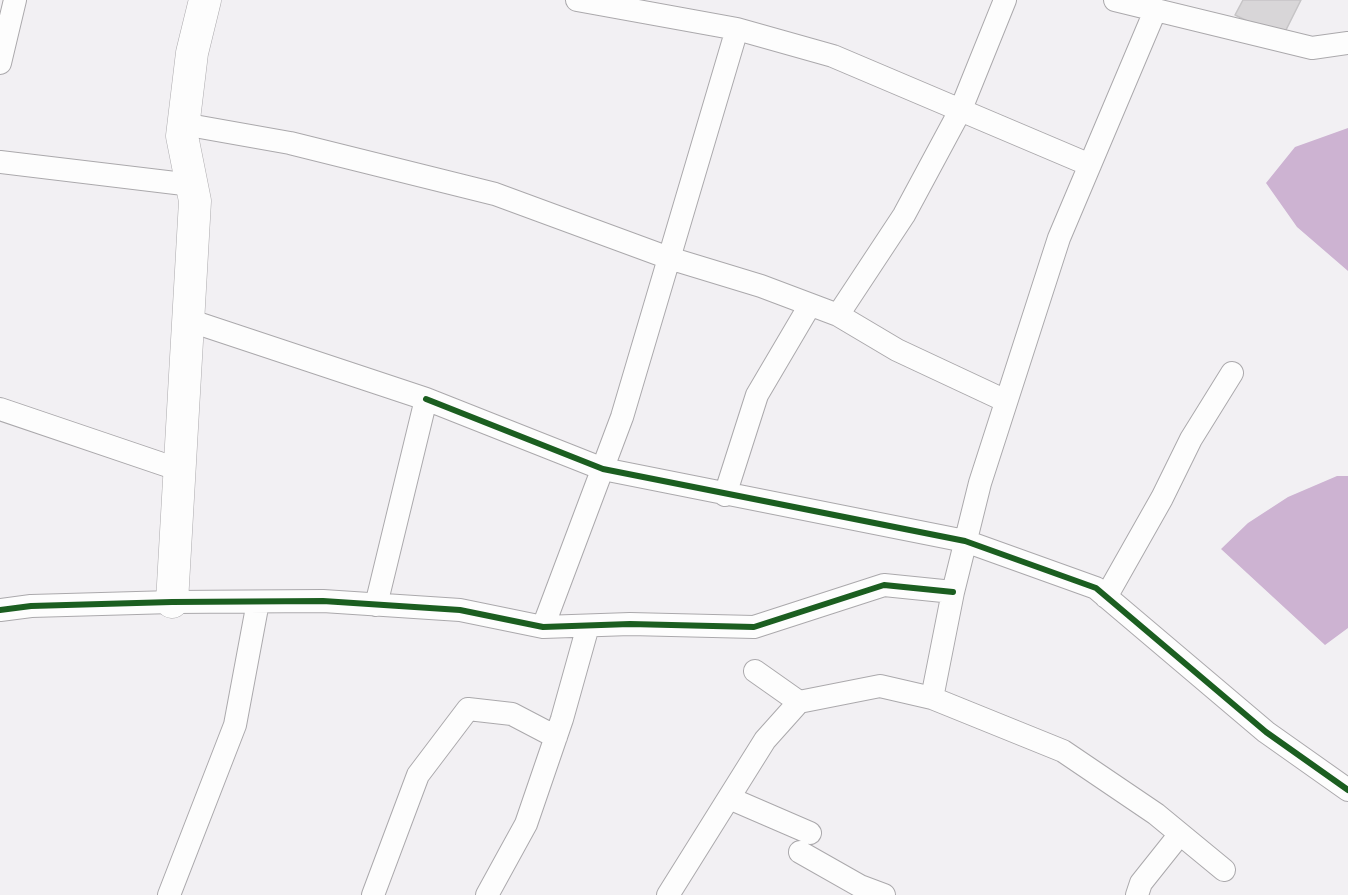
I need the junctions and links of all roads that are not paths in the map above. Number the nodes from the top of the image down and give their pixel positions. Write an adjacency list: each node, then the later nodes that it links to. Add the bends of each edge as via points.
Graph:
1 (15, 0): 9 (street)
2 (205, 0): 11 (street, via 192,53)
3 (577, 0): 7 (street)
4 (1005, 0): 10 (street)
5 (1115, 0): 6 (street)
6 (1155, 11): 8 (street, via 1312,48); 13 (street)
7 (737, 29): 10 (street, via 833,56); 15 (street)
8 (1348, 43)
9 (0, 63)
10 (961, 109): 13 (street); 17 (street, via 904,215)
11 (183, 124): 14 (street); 15 (street, via 290,143 495,194)
12 (0, 162): 14 (street)
13 (1090, 165): 21 (street, via 1059,238)
14 (192, 185): 18 (street, via 195,201)
15 (669, 258): 16 (street); 23 (street)
16 (810, 304): 17 (street); 25 (street, via 757,395)
17 (838, 315): 21 (street, via 897,350)
18 (188, 320): 20 (street); 24 (street)
19 (1232, 373): 28 (street, via 1191,439)
20 (426, 399): 23 (street); 31 (street)
21 (1006, 401): 26 (street)
22 (0, 409): 24 (street)
23 (603, 469): 25 (street); 34 (street)
24 (180, 470): 29 (street)
25 (725, 495): 26 (street)
26 (965, 541): 27 (street); 28 (street, via 1096,588)
27 (953, 592): 33 (street, via 884,585 754,627); 36 (street)
28 (1107, 597): 39 (street, via 1266,732)
29 (172, 602): 30 (street); 32 (street)
30 (258, 602): 31 (street); 43 (street, via 235,725)
31 (376, 605): 34 (street, via 460,610)
32 (0, 610)
33 (588, 626): 34 (street); 38 (street)
34 (543, 627)
35 (755, 671): 37 (street)
36 (932, 698): 37 (street, via 880,686); 41 (street, via 1064,751)
37 (799, 702): 40 (street, via 765,740)
38 (556, 737): 44 (street, via 512,714 468,709 418,775); 45 (street, via 526,824)
39 (1348, 790)
40 (729, 798): 46 (street); 47 (street, via 805,842 860,886)
41 (1180, 834): 42 (street); 48 (street)
42 (1224, 870)
43 (169, 895)
44 (373, 895)
45 (487, 895)
46 (668, 895)
47 (884, 895)
48 (1137, 895)

